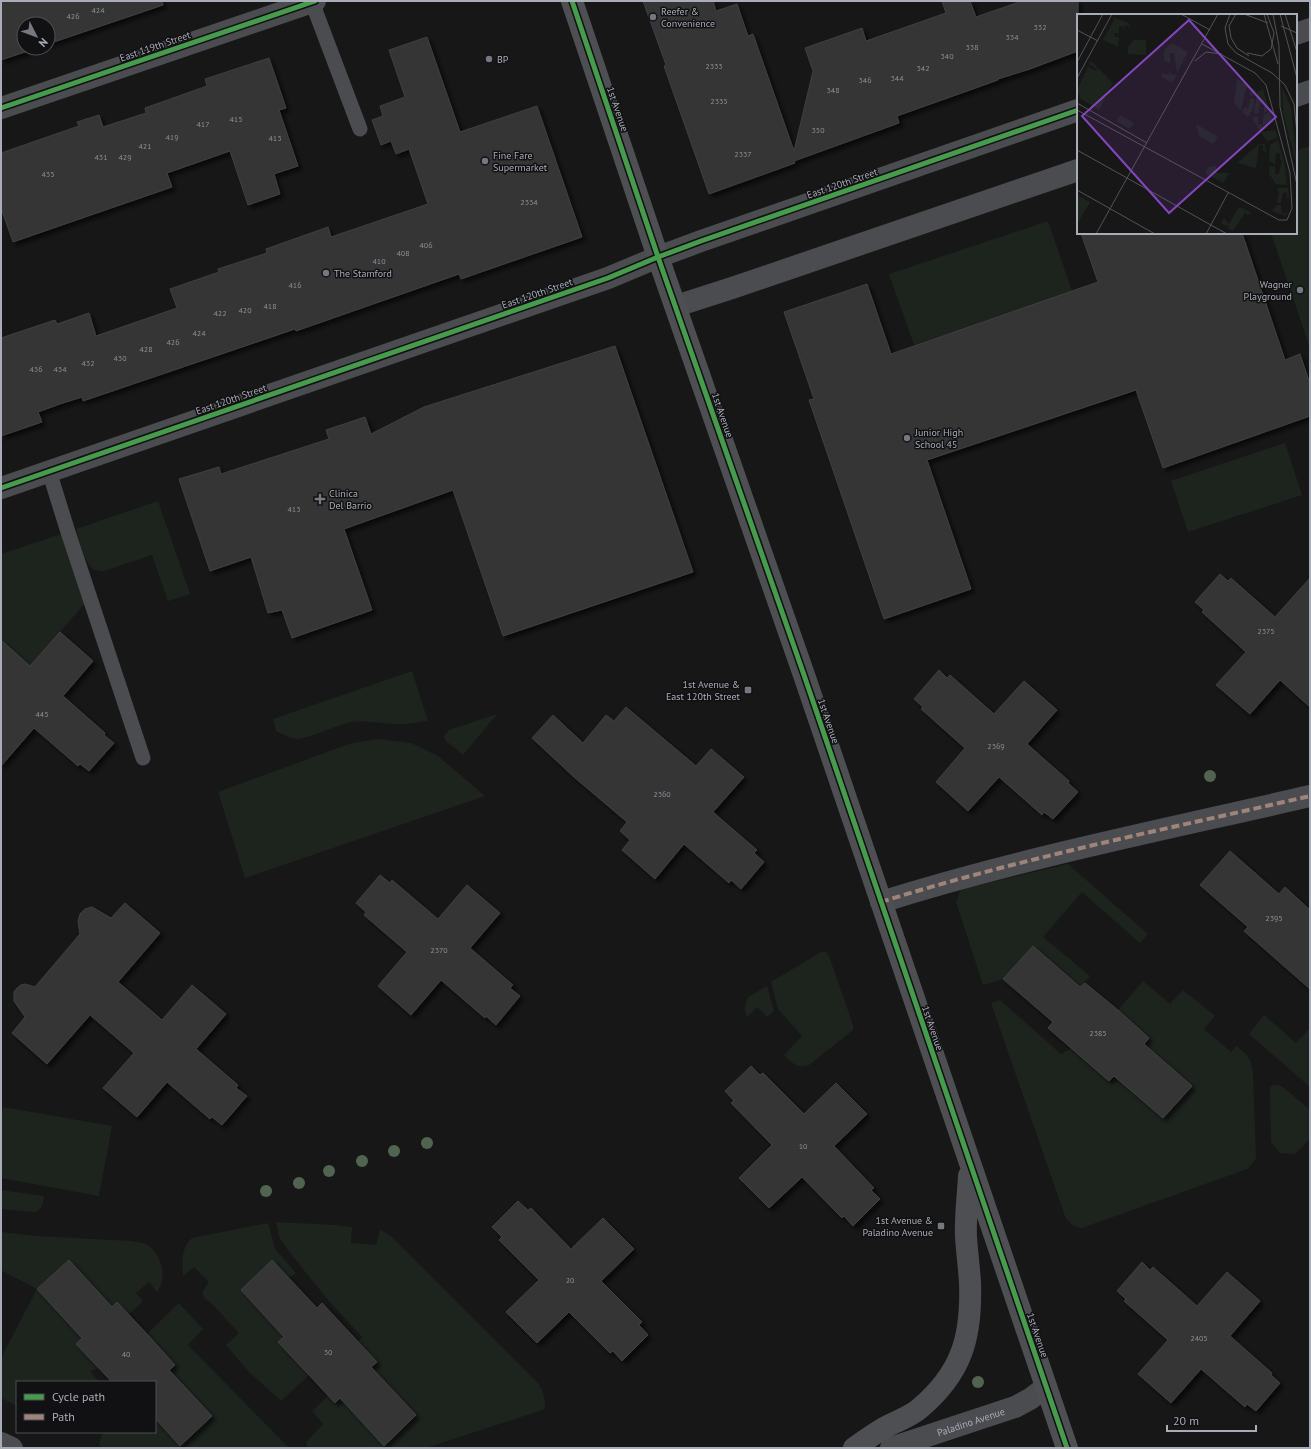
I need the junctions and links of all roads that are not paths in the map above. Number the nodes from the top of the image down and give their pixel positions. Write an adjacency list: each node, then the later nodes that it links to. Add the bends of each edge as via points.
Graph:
1 (314, 1): 7 (street, East 119th Street); 9 (lane)
2 (572, 1): 11 (main road, 1st Avenue)
3 (1310, 30): 4 (street)
4 (1297, 34)
5 (1310, 91): 6 (street)
6 (1297, 96)
7 (1, 108)
8 (1077, 110): 11 (street, East 120th Street)
9 (360, 129)
10 (1077, 170): 12 (street)
11 (658, 256): 12 (main road, 1st Avenue); 13 (street, East 120th Street, via 608,278)
12 (676, 306): 17 (main road, 1st Avenue)
13 (49, 471): 14 (street, East 120th Street); 15 (lane)
14 (1, 488)
15 (143, 758)
16 (1310, 796): 17 (street, via 1070,851)
17 (881, 902): 18 (main road, 1st Avenue)
18 (970, 1165): 19 (main road, 1st Avenue); 22 (main road, via 966,1235 970,1306 968,1331 957,1365 945,1382 918,1410 903,1420 885,1427)
19 (1046, 1387): 23 (street, Paladino Avenue, via 1015,1407); 24 (main road, 1st Avenue)
20 (1, 1443): 21 (street)
21 (12, 1448)
22 (854, 1448)
23 (891, 1448)
24 (1067, 1448)

